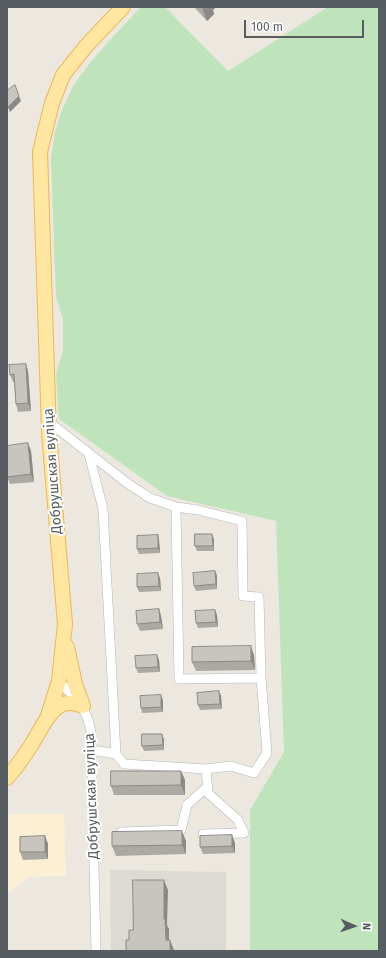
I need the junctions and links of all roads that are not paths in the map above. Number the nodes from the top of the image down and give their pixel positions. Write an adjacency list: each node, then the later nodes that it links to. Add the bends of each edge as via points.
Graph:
1 (123, 7): 2 (main road, Добрушская вуліца, via 63,75 52,103 40,152)
2 (49, 422): 3 (street); 5 (main road, Добрушская вуліца)
3 (89, 454): 4 (street, via 150,498); 11 (street, via 103,509)
4 (176, 508): 6 (street, via 198,510 242,521 243,596 259,597); 6 (street, via 179,679)
5 (65, 624): 7 (main road, Добрушская вуліца); 8 (main road, via 73,678)
6 (261, 678): 12 (street, via 267,753 254,774 231,766)
7 (59, 681): 8 (street, Добрушская вуліца); 9 (main road)
8 (83, 706): 9 (main road, via 67,703 58,706); 10 (street, Добрушская вуліца, via 91,732)
9 (47, 719): 13 (main road)
10 (92, 750): 11 (street); 17 (street, Добрушская вуліца)
11 (116, 754): 12 (street, via 124,764)
12 (206, 769): 14 (street)
13 (7, 778)
14 (208, 786): 15 (street, via 187,804 181,830); 16 (street, via 208,794 238,820 244,833)
15 (121, 832)
16 (203, 834)
17 (96, 951)

